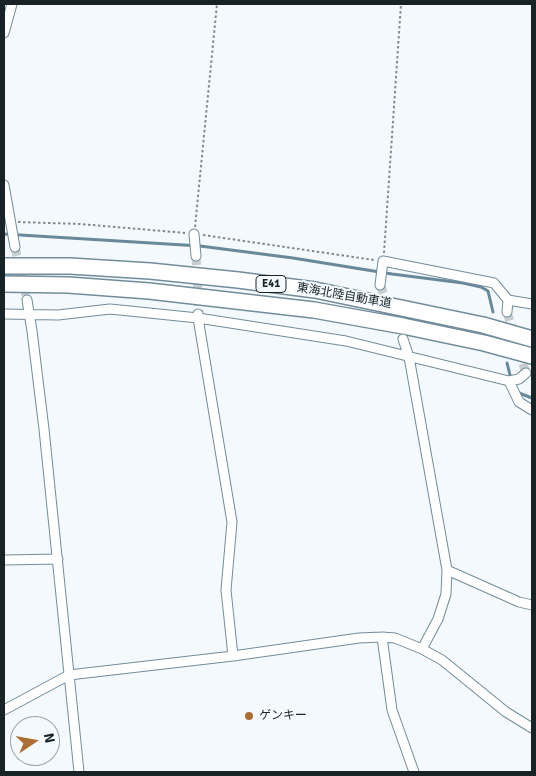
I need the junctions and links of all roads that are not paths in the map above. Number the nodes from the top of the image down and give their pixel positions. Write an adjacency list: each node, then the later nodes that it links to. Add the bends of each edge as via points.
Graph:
1 (12, 4): 2 (street)
2 (4, 34)
3 (4, 185): 4 (street)
4 (8, 223): 6 (street)
5 (195, 236): 7 (street)
6 (15, 245)
7 (196, 254)
8 (4, 266): 19 (highway, 東海北陸自動車道 / E41, via 150,271 315,290)
9 (380, 282): 12 (street, via 383,264 494,283)
10 (4, 284): 18 (highway, 東海北陸自動車道 / E41, via 178,294 314,310)
11 (27, 300): 16 (street)
12 (508, 300): 13 (street); 14 (street)
13 (532, 304)
14 (506, 312)
15 (4, 314): 16 (street)
16 (30, 314): 17 (street, via 58,315 110,309); 25 (street)
17 (198, 315): 21 (street, via 346,341); 31 (street, via 232,522 226,590)
18 (403, 332): 20 (highway, 東海北陸自動車道 / E41, via 484,343); 21 (street); 22 (highway, via 441,338)
19 (532, 337)
20 (532, 356)
21 (409, 357): 23 (street); 27 (street)
22 (529, 367): 23 (street)
23 (512, 380): 24 (street, via 519,402)
24 (532, 410)
25 (58, 559): 26 (street); 32 (street)
26 (4, 560)
27 (447, 570): 28 (street); 30 (street, via 446,594 438,619)
28 (532, 605)
29 (382, 637): 30 (street, via 395,638); 31 (street); 36 (street, via 392,710)
30 (422, 649): 34 (street, via 442,660 506,712)
31 (233, 656): 32 (street)
32 (69, 675): 33 (street); 35 (street)
33 (4, 710)
34 (532, 728)
35 (79, 772)
36 (414, 772)

